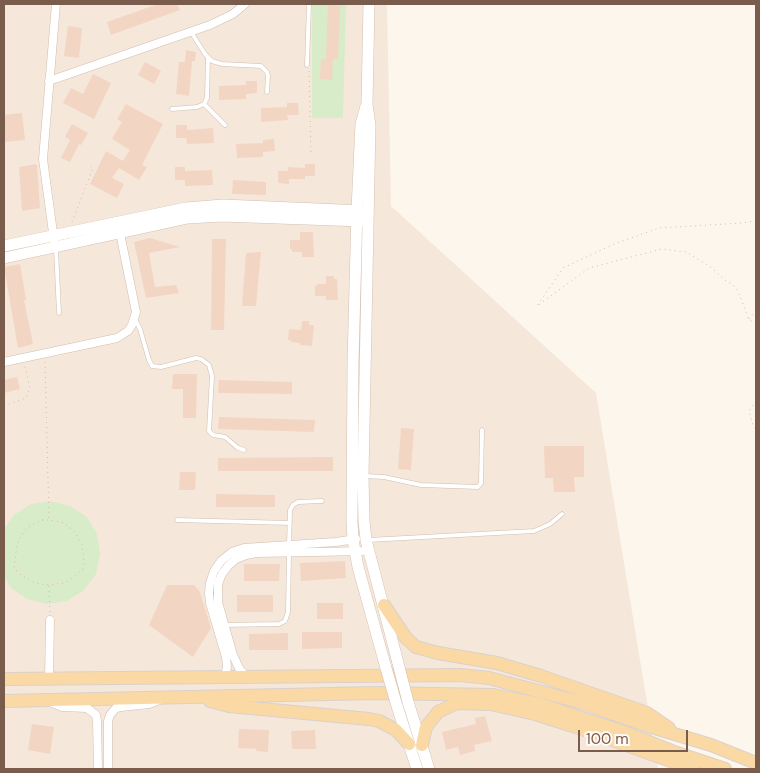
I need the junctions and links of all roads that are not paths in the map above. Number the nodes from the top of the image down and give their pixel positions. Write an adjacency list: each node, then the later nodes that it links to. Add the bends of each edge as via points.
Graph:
1 (56, 4): 8 (street)
2 (245, 4): 5 (street, via 222,20)
3 (309, 4): 7 (lane)
4 (369, 4): 13 (main road, via 367,104 361,124)
5 (191, 32): 6 (lane); 8 (street)
6 (208, 58): 9 (lane, via 222,64 261,66 268,76); 10 (lane)
7 (307, 65)
8 (49, 82): 15 (street, via 43,159)
9 (267, 92)
10 (204, 104): 11 (lane); 12 (lane)
11 (172, 109)
12 (225, 125)
13 (363, 216): 14 (main road, via 223,205 186,208); 21 (main road)
14 (120, 228): 15 (main road); 15 (main road, via 68,234); 19 (street)
15 (55, 242): 16 (main road); 17 (main road); 18 (lane)
16 (4, 246)
17 (4, 258)
18 (59, 313)
19 (135, 319): 20 (street, via 128,331 117,338); 23 (lane, via 152,366 161,367 196,358 209,365 212,376 209,431)
20 (4, 362)
21 (359, 364): 24 (main road); 29 (main road, via 351,476)
22 (482, 430): 24 (lane, via 482,483 478,487 421,486 384,477)
23 (244, 450)
24 (363, 476): 30 (main road)
25 (322, 501): 28 (lane, via 292,505)
26 (562, 514): 30 (lane, via 534,531)
27 (177, 520): 28 (lane)
28 (290, 523): 31 (lane)
29 (353, 540): 30 (street); 31 (street); 32 (main road)
30 (367, 542): 32 (street); 33 (main road)
31 (289, 549): 32 (street); 35 (street, via 246,555 228,566 222,574 217,593); 35 (lane, via 285,621 279,624); 36 (street, via 244,548 232,552 214,571 210,603 226,657)
32 (354, 552): 47 (main road, bridge, via 397,706)
33 (384, 605): 46 (main road, via 416,647 497,663 541,676 646,713); 47 (main road, bridge)
34 (50, 620): 39 (street)
35 (224, 625): 37 (street, via 233,655)
36 (225, 677): 37 (main road); 39 (main road)
37 (247, 678): 46 (main road, via 460,675 489,678)
38 (4, 679): 39 (main road)
39 (49, 679)
40 (198, 697): 41 (main road); 47 (main road, via 229,706 379,721); 54 (main road, via 376,693 494,695 539,704)
41 (161, 698): 42 (main road); 45 (street, via 149,704 116,708)
42 (48, 701): 43 (main road); 44 (street, via 62,707 87,708 96,715)
43 (4, 702)
44 (97, 721): 45 (street, via 101,718); 49 (street)
45 (108, 721): 50 (street)
46 (680, 735): 48 (main road)
47 (415, 744): 51 (main road); 52 (main road); 53 (main road, via 438,712 457,703 491,704 576,727)
48 (756, 763)
49 (98, 769)
50 (108, 769)
51 (417, 769)
52 (429, 769)
53 (693, 769)
54 (725, 769)

